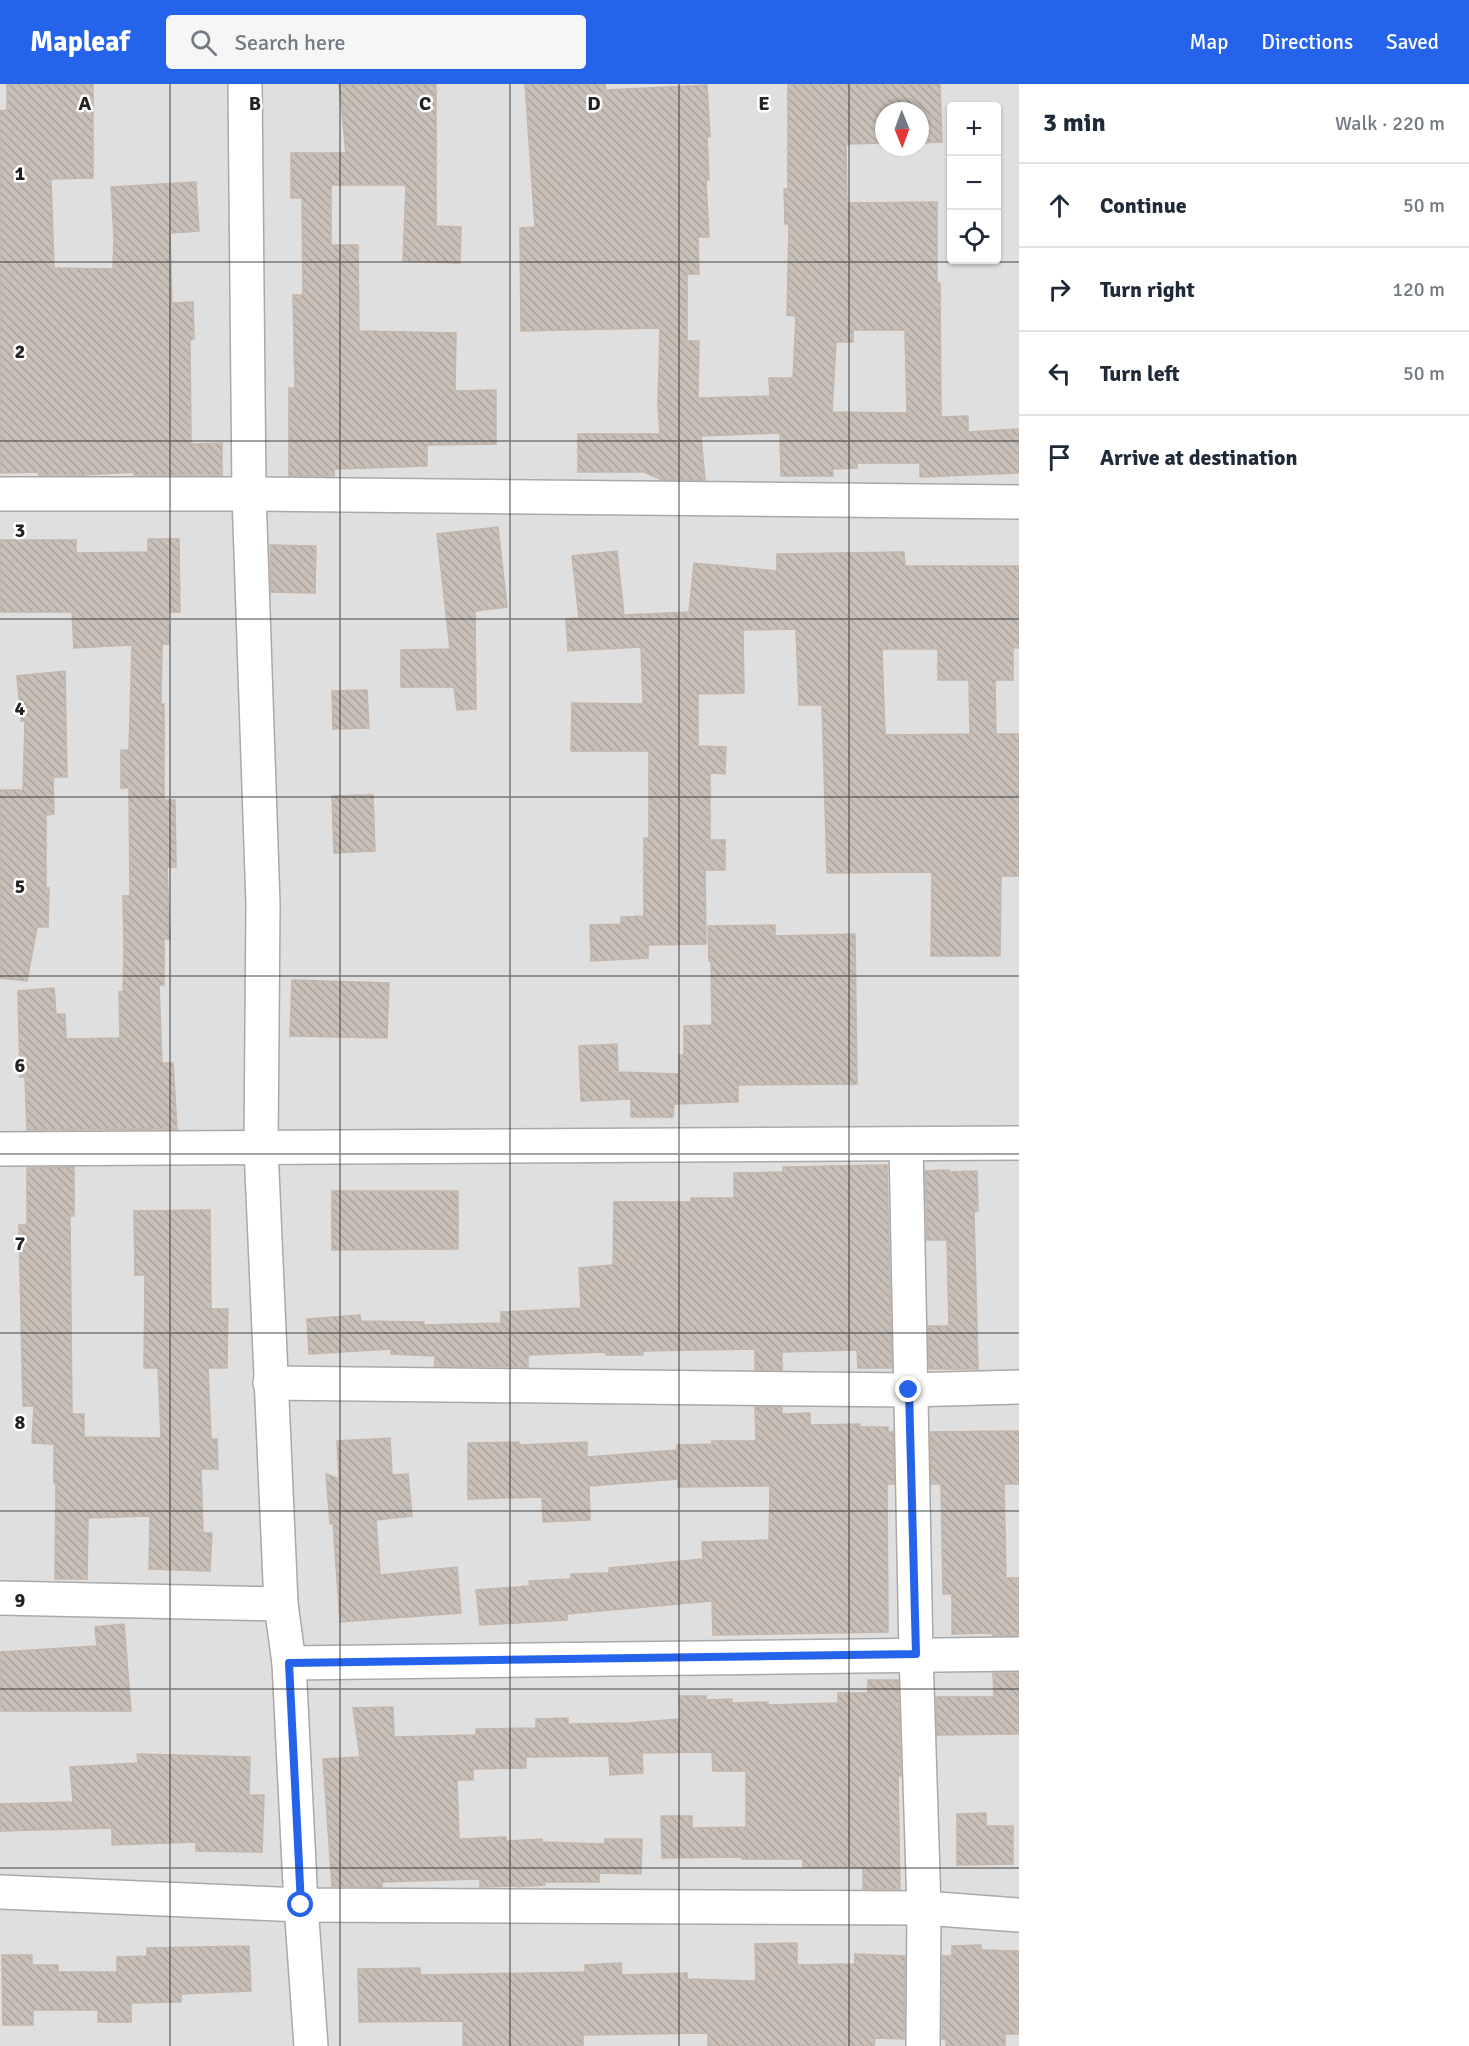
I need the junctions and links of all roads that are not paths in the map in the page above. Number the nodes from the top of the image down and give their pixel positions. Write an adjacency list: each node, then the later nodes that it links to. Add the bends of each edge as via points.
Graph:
1 (245, 84): 3 (street)
2 (0, 494): 3 (street)
3 (249, 494): 4 (street); 7 (street, via 263,904)
4 (1019, 502)
5 (906, 1143): 6 (street); 7 (street); 11 (street)
6 (1019, 1143)
7 (261, 1148): 8 (street); 9 (street)
8 (0, 1149)
9 (270, 1383): 11 (street); 13 (street)
10 (1019, 1388): 11 (street)
11 (909, 1390): 14 (street)
12 (0, 1598): 13 (street)
13 (281, 1604): 16 (street)
14 (916, 1654): 15 (street); 16 (street); 19 (street)
15 (1019, 1654)
16 (289, 1663): 18 (street)
17 (0, 1892): 18 (street)
18 (301, 1905): 19 (street); 21 (street)
19 (924, 1908): 20 (street); 22 (street)
20 (1019, 1915)
21 (311, 2046)
22 (923, 2046)

